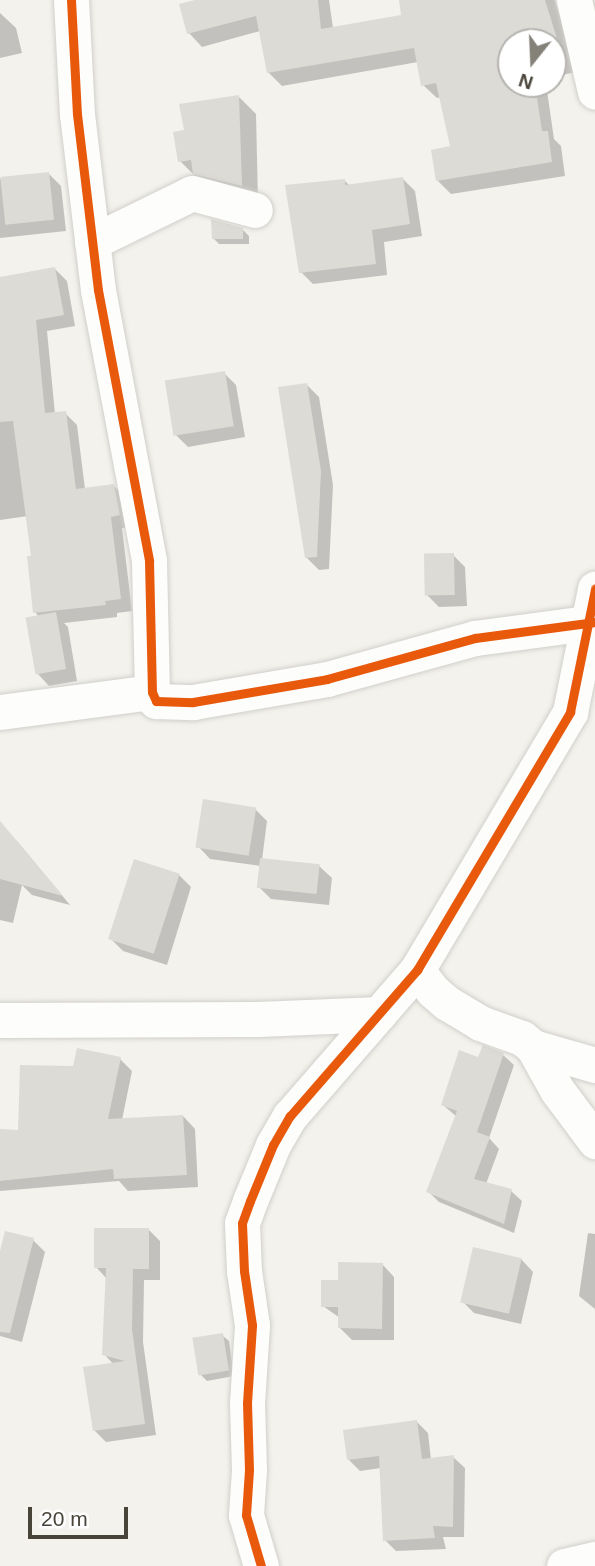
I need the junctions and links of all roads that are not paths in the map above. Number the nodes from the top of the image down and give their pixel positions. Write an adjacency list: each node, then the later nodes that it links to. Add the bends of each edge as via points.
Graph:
1 (71, 0): 5 (street, via 77,114)
2 (574, 0): 3 (street)
3 (595, 92)
4 (255, 210): 5 (street, via 192,194)
5 (92, 242): 7 (street, via 149,561)
6 (592, 611): 7 (street, via 327,679 193,702 156,701); 9 (street, via 570,712)
7 (152, 692): 8 (street)
8 (0, 712)
9 (417, 970): 10 (street); 12 (street, via 447,1003)
10 (379, 1014): 11 (street); 16 (street, via 290,1116 258,1177 242,1223 252,1325 246,1515)
11 (0, 1020)
12 (533, 1046): 13 (street); 14 (street, via 557,1090)
13 (595, 1065)
14 (595, 1141)
15 (595, 1559): 17 (street)
16 (261, 1566)
17 (564, 1566)

